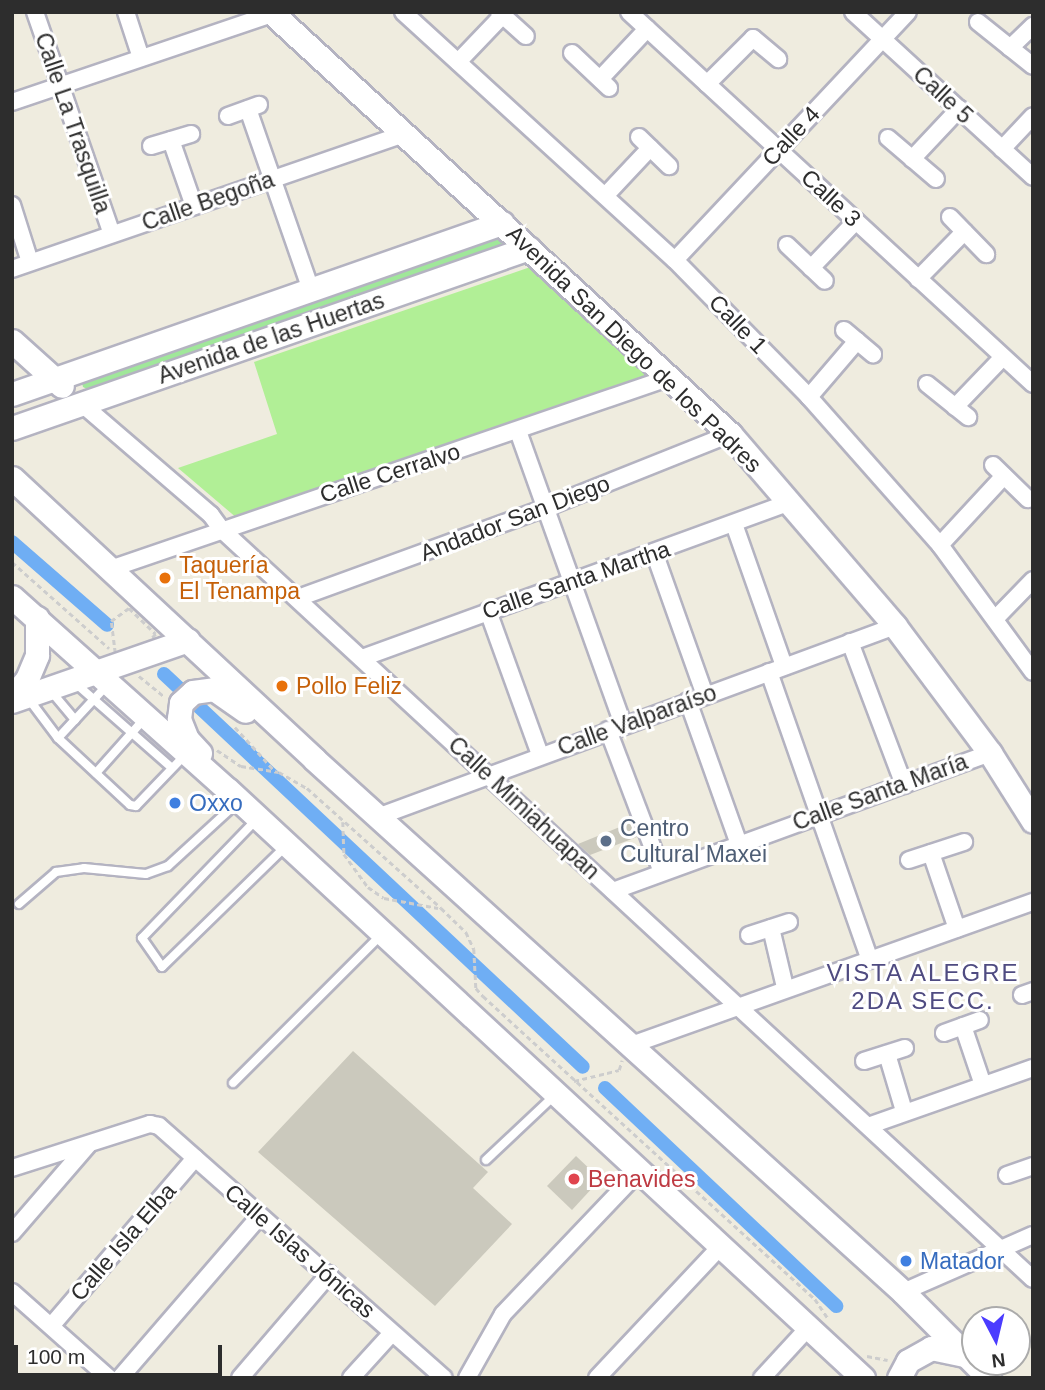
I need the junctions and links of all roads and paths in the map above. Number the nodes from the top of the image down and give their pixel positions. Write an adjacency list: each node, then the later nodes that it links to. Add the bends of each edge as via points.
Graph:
1 (34, 12): 21 (street, Calle La Trasquilla)
2 (126, 12): 16 (street)
3 (403, 12): 18 (street, Calle 1)
4 (629, 12): 11 (street, Calle 3)
5 (853, 12): 13 (street, Calle 5)
6 (908, 12): 13 (street, Calle 4)
7 (272, 13): 16 (street); 27 (main road, Avenida San Diego de los Padres)
8 (501, 14): 12 (street); 18 (street)
9 (978, 22): 14 (street)
10 (1033, 26): 14 (street)
11 (647, 29): 15 (street, via 604,84); 20 (street, Calle 3)
12 (526, 36)
13 (882, 39): 23 (street, Calle 5); 32 (street, Calle 4)
14 (1010, 48): 19 (street)
15 (572, 53)
16 (141, 58): 21 (street)
17 (778, 59): 20 (street, via 753,38)
18 (458, 62): 38 (street, Calle 1)
19 (1033, 66)
20 (707, 84): 32 (street, Calle 3)
21 (60, 86): 22 (street); 45 (street, Calle La Trasquilla)
22 (12, 102)
23 (959, 109): 31 (street, Calle 5); 33 (street)
24 (228, 116): 36 (street, via 253,107)
25 (1033, 116): 31 (street)
26 (191, 134): 29 (street)
27 (404, 134): 36 (street, Calle Begoña); 43 (main road, Avenida San Diego de los Padres)
28 (888, 138): 33 (street)
29 (171, 140): 30 (street); 40 (street)
30 (151, 146)
31 (1002, 149): 35 (street, Calle 5)
32 (779, 150): 42 (street, Calle 3); 49 (street, Calle 4)
33 (912, 159): 37 (street)
34 (669, 166): 38 (street, via 644,142)
35 (1033, 177)
36 (272, 179): 40 (street, Calle Begoña); 55 (street)
37 (936, 179)
38 (606, 196): 49 (street, Calle 1)
39 (16, 200): 50 (street)
40 (194, 206): 45 (street, Calle Begoña)
41 (950, 217): 44 (street)
42 (856, 221): 51 (street); 53 (street, Calle 3)
43 (502, 223): 47 (main road, Avenida San Diego de los Padres); 55 (main road, Avenida de las Huertas)
44 (964, 232): 48 (street); 53 (street)
45 (112, 234): 50 (street, Calle Begoña)
46 (787, 245): 51 (street)
47 (529, 248): 61 (main road, Avenida San Diego de los Padres); 67 (main road, Avenida de las Huertas)
48 (986, 254)
49 (675, 260): 66 (street, Calle 1)
50 (30, 262): 52 (street, Calle Begoña)
51 (811, 268): 54 (street)
52 (12, 269)
53 (918, 279): 60 (street, Calle 3)
54 (825, 281)
55 (311, 290): 62 (main road, Avenida de las Huertas)
56 (844, 330): 58 (street)
57 (12, 341): 62 (main road, Calle Mimiahuapan)
58 (857, 341): 59 (street); 66 (street)
59 (873, 354)
60 (1003, 357): 64 (street, Calle 3); 68 (street)
61 (671, 377): 71 (street, Calle Cerralvo); 72 (main road, Avenida San Diego de los Padres)
62 (53, 379): 65 (main road, Avenida de las Huertas); 67 (main road, Calle Mimiahuapan)
63 (926, 384): 68 (street)
64 (1033, 384)
65 (12, 394)
66 (809, 397): 79 (street, Calle 1)
67 (82, 404): 70 (main road, Avenida de las Huertas); 78 (street, Calle Mimiahuapan, via 211,515)
68 (955, 407): 69 (street)
69 (968, 417)
70 (12, 428)
71 (518, 431): 76 (street); 78 (street, Calle Cerralvo)
72 (730, 433): 75 (main road, Avenida San Diego de los Padres); 76 (street, Andador San Diego)
73 (12, 478): 82 (main road)
74 (1028, 499): 79 (street, via 999,470)
75 (791, 502): 77 (street, Calle Santa Martha); 91 (main road, Avenida San Diego de los Padres)
76 (545, 508): 83 (street); 86 (street, Andador San Diego)
77 (734, 524): 80 (street, Calle Santa Martha); 97 (street)
78 (220, 530): 82 (street, Calle Cerralvo); 86 (street, Calle Mimiahuapan)
79 (940, 545): 90 (street, Calle 1)
80 (654, 552): 83 (street, Calle Santa Martha); 101 (street)
81 (12, 562): 96 (path)
82 (110, 569): 93 (main road)
83 (571, 580): 87 (street, Calle Santa Martha); 108 (street)
84 (1033, 580): 90 (street)
85 (12, 597): 89 (main road)
86 (298, 598): 95 (street, Calle Mimiahuapan)
87 (488, 611): 95 (street, Calle Santa Martha); 112 (street)
88 (138, 617): 92 (path, via 129,608 111,621)
89 (37, 618): 99 (main road); 102 (main road, via 37,655)
90 (996, 618): 98 (street, Calle 1)
91 (895, 626): 94 (street, Calle Valparaíso); 111 (main road, Avenida San Diego de los Padres)
92 (111, 635)
93 (188, 640): 96 (main road); 113 (main road)
94 (850, 642): 97 (street, Calle Valparaíso); 118 (street)
95 (362, 657): 117 (street, Calle Mimiahuapan)
96 (125, 662): 99 (main road); 103 (path)
97 (777, 669): 101 (street, Calle Valparaíso); 120 (street)
98 (1033, 672)
99 (99, 686): 100 (main road, via 72,680); 105 (lane); 107 (main road)
100 (48, 688): 102 (main road); 105 (lane)
101 (705, 695): 104 (street, Calle Valparaíso)
102 (17, 698): 109 (lane)
103 (185, 701): 113 (main road, via 214,689); 119 (main road, via 181,730)
104 (688, 701): 108 (street, Calle Valparaíso); 126 (street)
105 (75, 720): 109 (lane)
106 (233, 725): 115 (path)
107 (138, 726): 114 (main road); 116 (lane)
108 (616, 727): 112 (street, Calle Valparaíso); 130 (street)
109 (58, 738): 116 (lane)
110 (213, 747): 115 (path, via 241,766)
111 (990, 753): 118 (street, Calle Santa María); 123 (main road, Avenida San Diego de los Padres)
112 (540, 755): 117 (street, Calle Valparaíso)
113 (314, 759): 121 (main road)
114 (178, 761): 116 (lane, via 136,806); 119 (main road)
115 (272, 770): 124 (path, via 307,788)
116 (96, 773)
117 (488, 774): 121 (street, Calle Valparaíso); 131 (street, Calle Mimiahuapan)
118 (904, 785): 120 (street, Calle Santa María)
119 (233, 795): 122 (main road); 133 (lane, via 168,866 146,874 84,868 56,872)
120 (818, 813): 126 (street, Calle Santa María); 140 (street)
121 (380, 816): 146 (main road)
122 (256, 820): 127 (main road); 127 (lane, via 142,938 162,967)
123 (1033, 821)
124 (343, 822): 134 (path); 134 (path, via 344,854 368,887 397,900)
125 (964, 842): 128 (street)
126 (739, 844): 130 (street, Calle Santa María)
127 (285, 847): 139 (main road)
128 (931, 853): 129 (street); 137 (street)
129 (909, 860)
130 (662, 872): 131 (street, Calle Santa María)
131 (613, 891): 142 (street, Calle Mimiahuapan)
132 (1033, 902): 137 (street)
133 (19, 904)
134 (441, 908): 151 (path, via 466,932 483,996)
135 (789, 922): 136 (street)
136 (771, 928): 138 (street); 141 (street)
137 (957, 929): 140 (street)
138 (749, 935)
139 (381, 936): 152 (lane); 154 (main road)
140 (869, 958): 141 (street)
141 (785, 987): 142 (street)
142 (742, 1008): 146 (street); 156 (street, Calle Mimiahuapan)
143 (980, 1020): 144 (street)
144 (963, 1026): 145 (street); 153 (street)
145 (944, 1033)
146 (629, 1043): 151 (path, via 619,1070); 172 (main road)
147 (905, 1048): 148 (street)
148 (887, 1054): 149 (street); 155 (street)
149 (864, 1061)
150 (1033, 1068): 153 (street)
151 (574, 1081): 154 (path); 174 (path, via 815,1299)
152 (233, 1083)
153 (983, 1085): 155 (street)
154 (566, 1095): 159 (lane); 162 (main road)
155 (904, 1111): 156 (street)
156 (868, 1126): 168 (street, Calle Mimiahuapan)
157 (90, 1143): 158 (street, Calle Islas Jónicas, via 155,1124); 161 (street); 165 (street)
158 (195, 1158): 164 (street, Calle Islas Jónicas); 173 (street, Calle Isla Elba)
159 (485, 1160)
160 (1033, 1166): 163 (street)
161 (12, 1168)
162 (638, 1172): 167 (main road); 186 (street, via 503,1314)
163 (1007, 1175)
164 (260, 1216): 169 (street, Calle Islas Jónicas); 182 (street)
165 (12, 1233)
166 (1033, 1235): 168 (street)
167 (720, 1247): 175 (main road); 187 (street)
168 (1000, 1248): 170 (street, Calle Mimiahuapan); 172 (street)
169 (330, 1274): 176 (street, Calle Islas Jónicas); 183 (street)
170 (1033, 1279)
171 (12, 1292): 173 (street)
172 (903, 1292): 177 (main road)
173 (52, 1325): 181 (street)
174 (832, 1326)
175 (808, 1328): 188 (street); 189 (main road)
176 (392, 1333): 184 (street); 185 (street, Calle Islas Jónicas)
177 (961, 1351)
178 (857, 1353): 180 (path)
179 (961, 1353): 180 (main road, via 931,1348)
180 (903, 1369)
181 (109, 1378)
182 (120, 1378)
183 (240, 1378)
184 (351, 1378)
185 (444, 1378)
186 (467, 1378)
187 (597, 1378)
188 (762, 1378)
189 (863, 1378)

